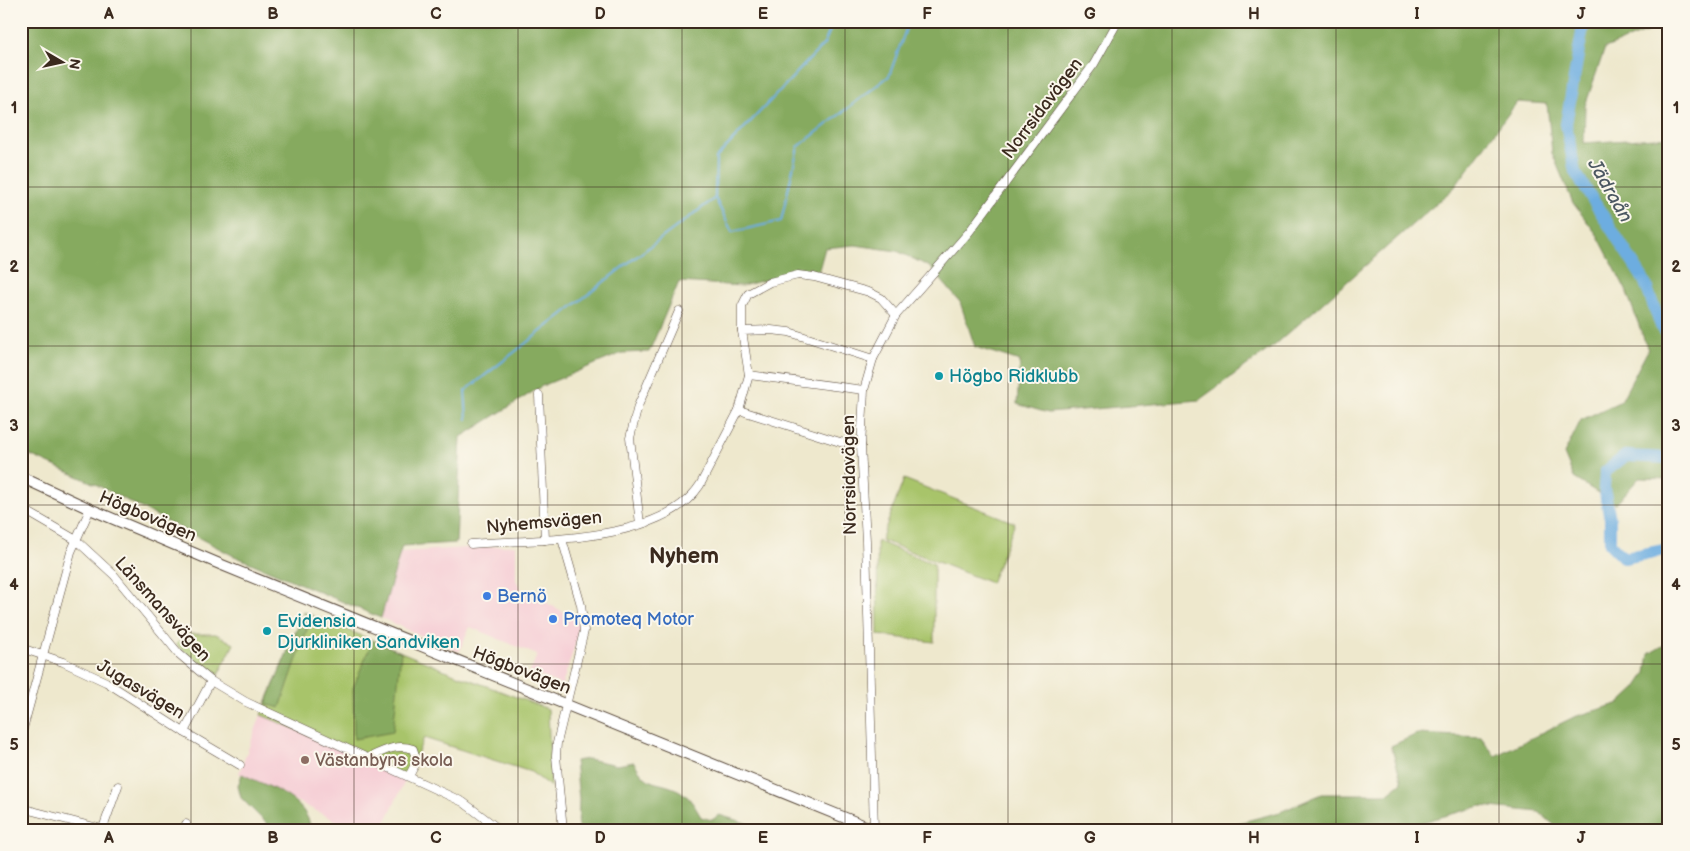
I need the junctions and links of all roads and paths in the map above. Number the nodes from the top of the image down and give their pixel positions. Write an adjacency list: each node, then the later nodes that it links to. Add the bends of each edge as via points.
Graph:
1 (1118, 21): 3 (street, Norrsidavägen, via 1094,64 969,232)
2 (678, 311): 14 (street, via 638,406 630,438)
3 (896, 315): 4 (street, via 881,298 869,292 809,275 798,275 770,282 748,294 742,306); 5 (street, Norrsidavägen)
4 (742, 331): 5 (street, via 789,332); 6 (street, Nyhemsvägen)
5 (873, 359): 7 (street, Norrsidavägen)
6 (749, 375): 7 (street); 9 (street, Nyhemsvägen)
7 (864, 390): 10 (street, Norrsidavägen)
8 (539, 395): 17 (street)
9 (739, 410): 10 (street, via 840,442); 14 (street, Nyhemsvägen, via 693,496 673,512)
10 (861, 445): 34 (street, Norrsidavägen)
11 (21, 476): 13 (main road, Högbovägen)
12 (21, 508): 16 (street, Länsmansvägen)
13 (90, 509): 16 (street); 22 (main road, Högbovägen)
14 (640, 524): 15 (street, Nyhemsvägen)
15 (562, 539): 17 (street, Nyhemsvägen); 22 (street, via 584,620 581,645)
16 (76, 540): 20 (street); 21 (street, Länsmansvägen, via 114,575 179,654)
17 (545, 540): 18 (street, Nyhemsvägen)
18 (471, 544)
19 (21, 648): 20 (street, Jugasvägen)
20 (44, 657): 23 (street); 24 (street, Jugasvägen, via 106,682)
21 (211, 681): 24 (street); 26 (street, Länsmansvägen, via 246,702)
22 (565, 704): 33 (street, via 556,756); 34 (main road, Högbovägen)
23 (25, 706): 25 (street)
24 (184, 732): 27 (street, Jugasvägen)
25 (21, 736)
26 (368, 758): 28 (street, Länsmansvägen); 28 (street, via 394,747 414,749 417,761)
27 (240, 765)
28 (409, 776): 32 (street, Länsmansvägen, via 463,802)
29 (118, 786): 31 (street)
30 (21, 808): 31 (street)
31 (105, 829)
32 (500, 830)
33 (564, 830)
34 (875, 830)

